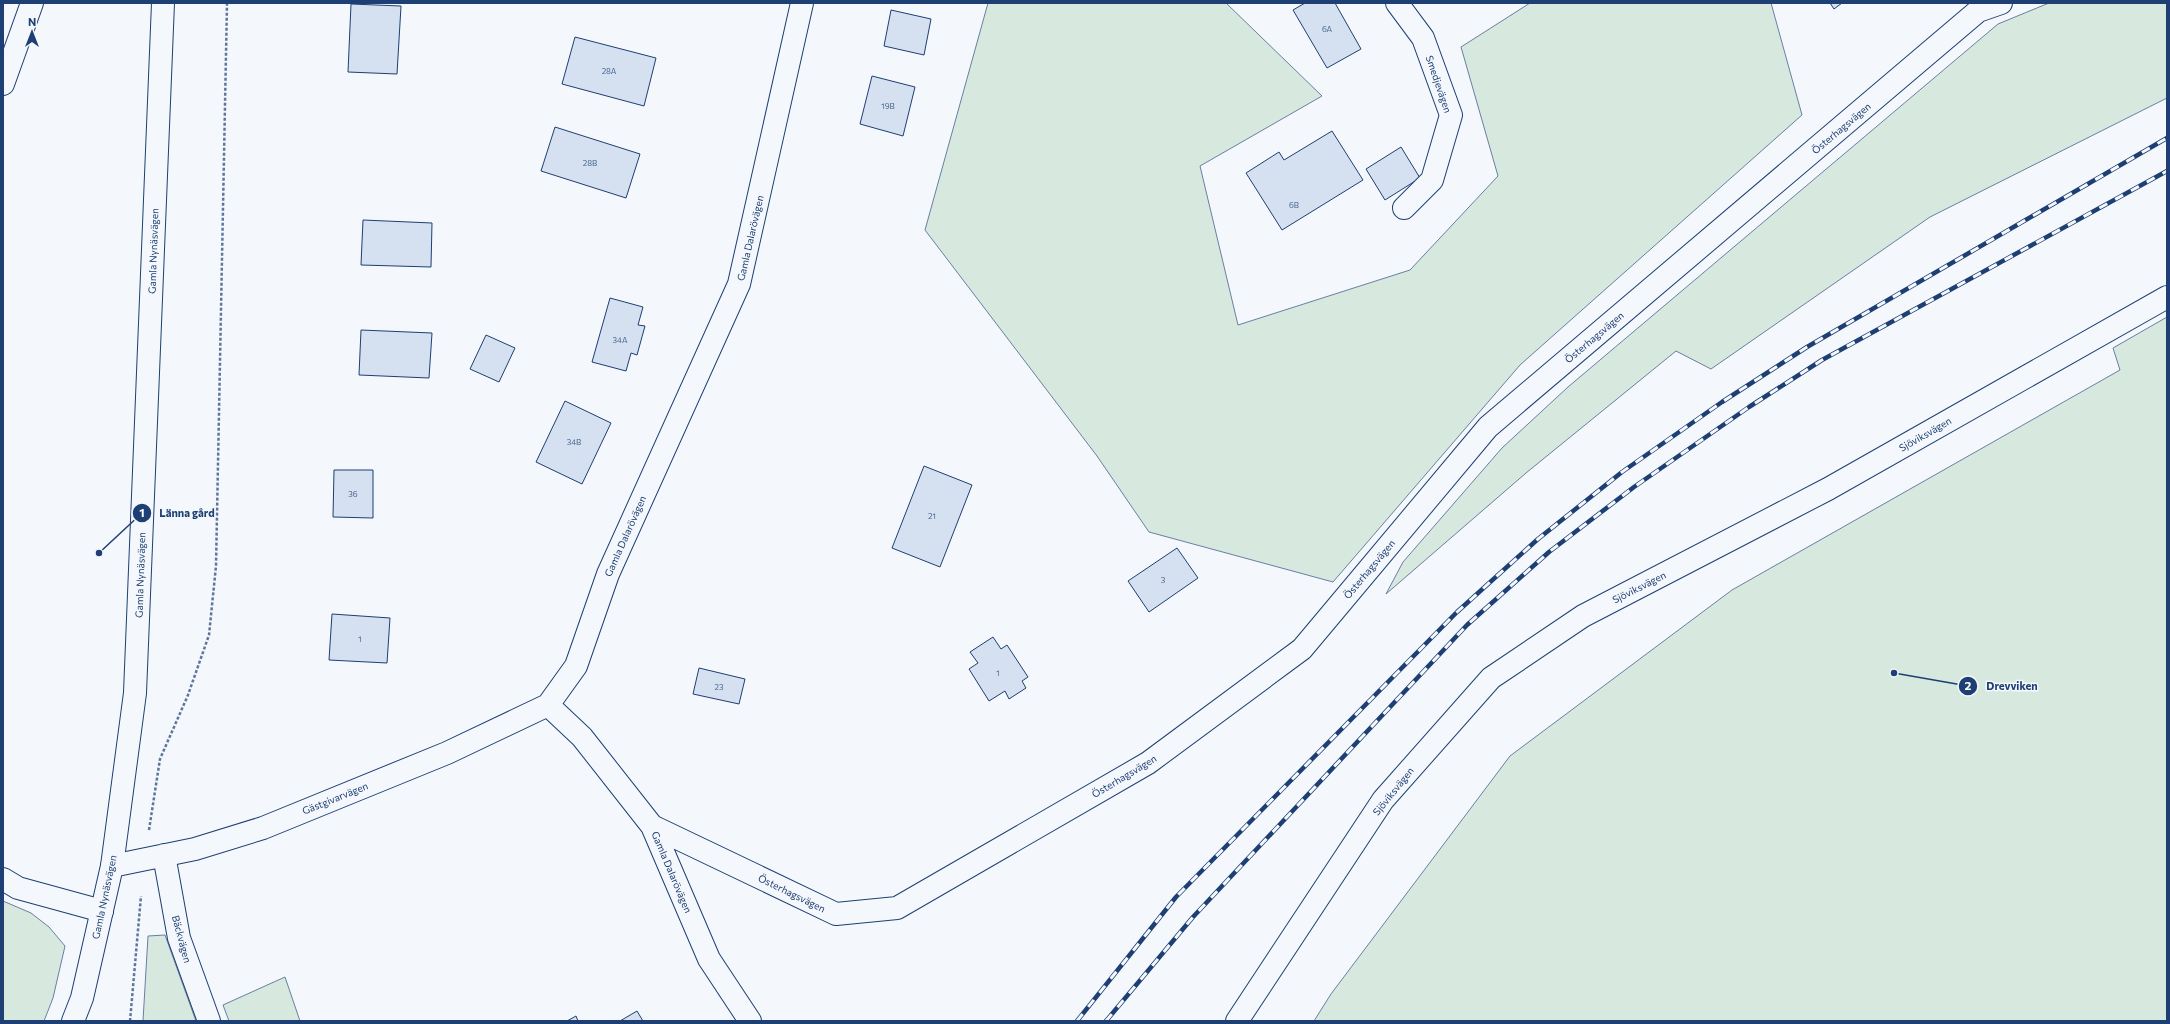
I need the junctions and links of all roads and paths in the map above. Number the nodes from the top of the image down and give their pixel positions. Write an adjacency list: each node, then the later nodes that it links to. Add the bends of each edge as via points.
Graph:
1 (32, 3): 8 (street)
2 (163, 3): 14 (street, Gamla Nynäsvägen, via 135,693)
3 (227, 3): 13 (path, via 216,566 209,635 188,695 160,759)
4 (802, 3): 11 (street, Gamla Dalarövägen, via 739,284 608,574 576,666)
5 (1397, 3): 9 (street, Smedjevägen, via 1423,38 1451,115 1432,180)
6 (2001, 3): 7 (street, Österhagsvägen)
7 (1976, 7): 12 (street, Österhagsvägen, via 1488,427 1302,649 1148,763 898,908 836,914)
8 (3, 84)
9 (1404, 208)
10 (2167, 297): 21 (street, Sjöviksvägen, via 1828,489 1582,616 1491,678 1383,800)
11 (548, 705): 12 (street, Gamla Dalarövägen, via 582,737); 13 (street, Gästgivarvägen, via 447,752 263,828 195,849)
12 (652, 826): 20 (street, Gamla Dalarövägen, via 709,959)
13 (154, 858): 14 (street, Gästgivarvägen); 18 (path); 19 (street, Bäckvägen)
14 (112, 866): 16 (street, Gamla Nynäsvägen)
15 (3, 879): 16 (street, via 18,888)
16 (102, 911): 17 (street, Gamla Nynäsvägen, via 82,998)
17 (73, 1021)
18 (130, 1021)
19 (209, 1021)
20 (750, 1021)
21 (1237, 1021)

